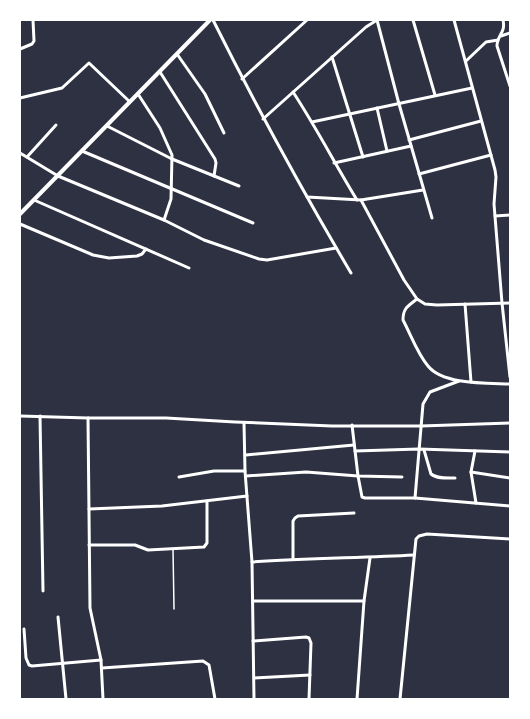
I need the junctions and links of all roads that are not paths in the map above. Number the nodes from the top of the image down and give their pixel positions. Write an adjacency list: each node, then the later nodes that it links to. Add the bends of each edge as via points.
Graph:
1 (33, 20): 11 (street, via 34,41)
2 (211, 20): 12 (main road); 16 (street)
3 (308, 20): 16 (street)
4 (377, 20): 13 (street); 24 (street)
5 (413, 20): 21 (street)
6 (454, 20): 14 (street)
7 (503, 20): 9 (street, via 504,29)
8 (510, 33): 9 (street)
9 (501, 36): 10 (street)
10 (498, 40): 14 (street, via 489,40); 17 (street, via 498,50)
11 (20, 48)
12 (177, 54): 15 (main road); 32 (street, via 205,94)
13 (332, 57): 19 (street); 26 (street)
14 (466, 61): 18 (street)
15 (160, 72): 20 (main road); 45 (street, via 215,159)
16 (242, 79): 27 (street)
17 (510, 86)
18 (472, 88): 21 (street); 28 (street)
19 (293, 92): 27 (street); 29 (street)
20 (138, 94): 23 (main road); 41 (street, via 160,128)
21 (435, 95): 24 (street)
22 (20, 98): 23 (street, via 62,88 89,63)
23 (130, 102): 31 (main road)
24 (399, 104): 25 (street); 33 (street)
25 (377, 108): 26 (street); 36 (street)
26 (350, 113): 29 (street); 39 (street)
27 (263, 119): 49 (street)
28 (481, 121): 33 (street); 38 (street)
29 (312, 122): 42 (street)
30 (56, 125): 40 (street)
31 (107, 126): 35 (main road); 41 (street)
32 (224, 133)
33 (409, 140): 34 (street)
34 (411, 146): 36 (street); 43 (street)
35 (82, 151): 44 (main road); 47 (street)
36 (387, 151): 39 (street)
37 (20, 153): 40 (street)
38 (491, 155): 43 (street); 55 (street, via 496,177)
39 (363, 157): 42 (street)
40 (28, 158): 44 (street)
41 (172, 159): 45 (street); 47 (street)
42 (334, 163): 51 (street)
43 (419, 174): 48 (street)
44 (58, 176): 50 (main road); 57 (street)
45 (214, 176): 46 (street)
46 (239, 186)
47 (171, 190): 57 (street); 58 (street)
48 (423, 190): 52 (street); 56 (street)
49 (307, 197): 51 (street); 60 (street)
50 (34, 200): 53 (main road); 61 (street)
51 (357, 200): 52 (street)
52 (362, 200): 64 (street, via 404,280)
53 (20, 214)
54 (510, 215): 55 (street)
55 (495, 216): 65 (street)
56 (432, 218)
57 (164, 220): 60 (street, via 204,240 263,260)
58 (253, 223)
59 (20, 224): 61 (street, via 97,256 137,256)
60 (336, 248): 63 (street)
61 (146, 249): 62 (street)
62 (189, 268)
63 (351, 273)
64 (417, 299): 67 (street, via 426,304); 69 (street, via 403,313 403,320 424,360 440,375)
65 (502, 303): 66 (street); 67 (street); 68 (street)
66 (510, 303)
67 (465, 304): 70 (street)
68 (510, 377)
69 (461, 380): 70 (street); 78 (street, via 430,392 423,404)
70 (471, 382): 71 (street)
71 (510, 384)
72 (20, 416): 73 (street)
73 (40, 416): 74 (street); 108 (street)
74 (88, 418): 75 (street, via 166,418); 99 (street)
75 (244, 423): 77 (street); 85 (street)
76 (510, 423): 78 (street)
77 (352, 425): 78 (street); 79 (street)
78 (421, 426): 80 (street)
79 (354, 445): 82 (street); 85 (street)
80 (419, 450): 81 (street); 82 (street); 95 (street)
81 (424, 450): 83 (street); 92 (street, via 433,476)
82 (355, 451): 89 (street)
83 (475, 452): 84 (street); 87 (street)
84 (510, 452)
85 (246, 455): 86 (street)
86 (245, 471): 88 (street); 90 (street, via 214,471)
87 (471, 472): 93 (street); 97 (street)
88 (246, 476): 89 (street, via 306,472); 94 (street)
89 (358, 476): 91 (street); 95 (street, via 362,497)
90 (179, 477)
91 (402, 477)
92 (455, 478)
93 (510, 478)
94 (247, 496): 96 (street); 107 (street)
95 (415, 498): 97 (street)
96 (207, 500): 99 (street, via 162,506); 103 (street, via 206,546)
97 (476, 503): 98 (street)
98 (510, 506)
99 (89, 509): 102 (street)
100 (354, 513): 106 (street, via 295,518)
101 (510, 539): 104 (street, via 423,535 416,539)
102 (89, 545): 103 (street, via 135,545 148,550); 115 (street, via 90,613)
103 (173, 549): 111 (lane)
104 (414, 555): 105 (street); 126 (street)
105 (370, 558): 106 (street); 110 (street)
106 (293, 559): 107 (street)
107 (252, 562): 109 (street)
108 (43, 591)
109 (253, 601): 110 (street); 114 (street)
110 (364, 601): 125 (street)
111 (174, 608)
112 (58, 617): 116 (street)
113 (24, 629): 116 (street, via 28,665)
114 (253, 641): 118 (street, via 308,638 311,644); 119 (street)
115 (101, 660): 116 (street); 117 (street)
116 (62, 664): 120 (street)
117 (102, 668): 121 (street); 122 (street, via 203,661 209,665)
118 (310, 675): 119 (street); 124 (street)
119 (254, 678): 123 (street)
120 (66, 699)
121 (103, 699)
122 (215, 699)
123 (254, 699)
124 (309, 699)
125 (357, 699)
126 (400, 699): 127 (street)
127 (406, 699)

